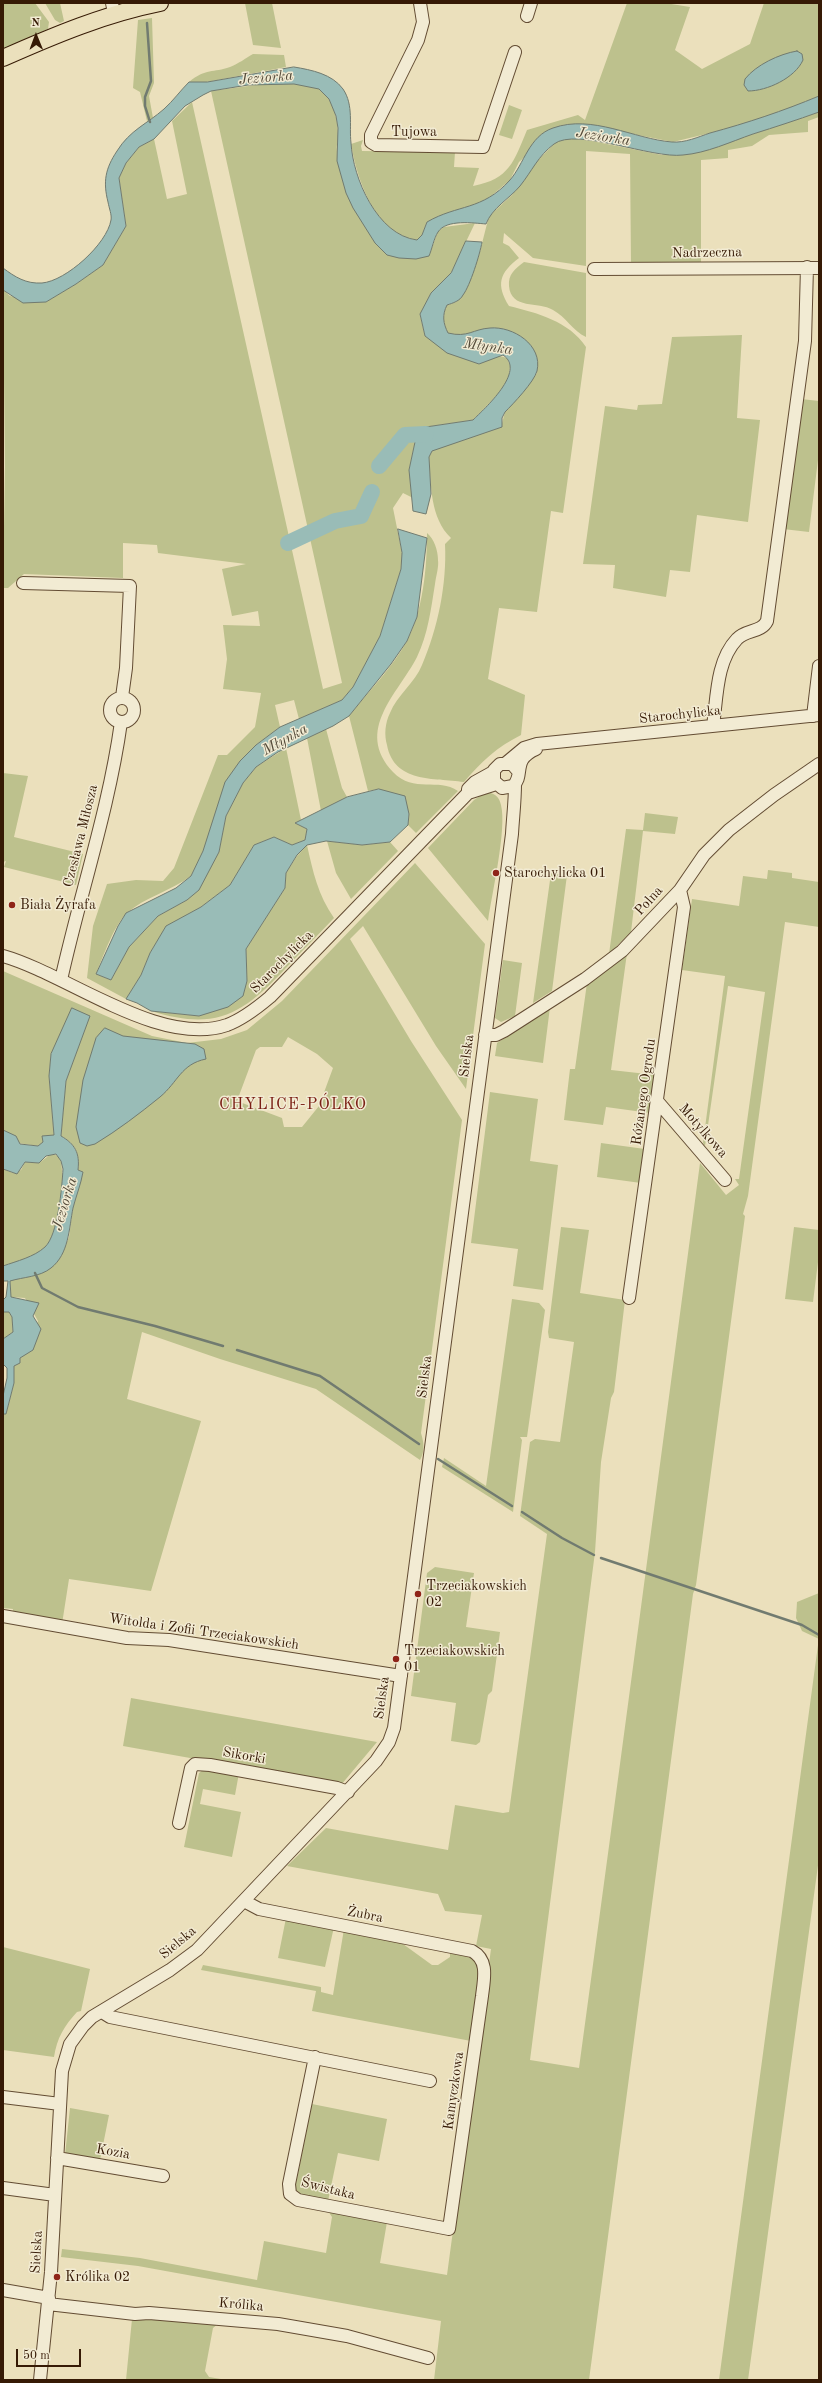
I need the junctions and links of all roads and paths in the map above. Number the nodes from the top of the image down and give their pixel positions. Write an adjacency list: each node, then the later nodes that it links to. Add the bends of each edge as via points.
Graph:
1 (160, 3): 4 (main road)
2 (420, 3): 6 (street, Tujowa, via 422,30 371,135 371,142 376,145 483,147)
3 (531, 3): 5 (street)
4 (113, 8): 7 (main road)
5 (527, 16)
6 (515, 52)
7 (3, 58)
8 (807, 267): 9 (street, Nadrzeczna); 10 (street, Nadrzeczna); 16 (street, via 805,341 767,621 762,628 747,632 736,639 723,661)
9 (819, 268)
10 (594, 269)
11 (23, 583): 13 (street, via 130,586)
12 (819, 666): 14 (street)
13 (122, 697): 15 (street, via 114,700 109,709 113,718); 15 (street, via 132,703 134,710 131,718)
14 (816, 716): 16 (street, Starochylicka)
15 (121, 722): 26 (street, Czesława Miłosza, via 115,763)
16 (713, 726): 17 (street, Starochylicka)
17 (544, 744): 18 (street, Starochylicka, via 533,744 524,748); 20 (street, Starochylicka, via 528,753 520,763)
18 (506, 763): 20 (street); 21 (street, Starochylicka, via 497,766)
19 (819, 764): 24 (street, Polna, via 729,830 704,855)
20 (518, 771): 22 (street, Starochylicka)
21 (497, 782): 22 (street, Starochylicka, via 507,788); 23 (street); 26 (street, Starochylicka, via 474,782 468,793 270,997 240,1019 211,1028 172,1026 133,1014)
22 (515, 784): 23 (street, Sielska, via 516,806)
23 (513, 812): 27 (street, Sielska)
24 (680, 890): 27 (street, Polna, via 622,951 585,979 504,1031 496,1035); 28 (street, Różanego Ogrodu, via 684,907)
25 (3, 956): 26 (street, Starochylicka)
26 (61, 980)
27 (485, 1035): 32 (street, Sielska)
28 (658, 1102): 29 (street, Motylkowa); 30 (street, Różanego Ogrodu)
29 (725, 1180)
30 (629, 1298)
31 (3, 1616): 32 (street, Witolda i Zofii Trzeciakowskich, via 128,1638 169,1640)
32 (401, 1676): 33 (street, Sielska, via 394,1728 389,1742)
33 (348, 1792): 34 (street, Sikorki, via 195,1764 191,1768); 35 (street, Sielska)
34 (179, 1823)
35 (244, 1902): 36 (street, Żubra, via 259,1909 472,1951); 37 (street, Sielska, via 184,1960)
36 (480, 1958): 46 (street, Kamyczkowa, via 485,1970)
37 (102, 2012): 38 (street, via 110,2017); 41 (street, Sielska, via 83,2026 70,2044 63,2065)
38 (315, 2057): 39 (street); 46 (street, Świstaka, via 289,2184 290,2194 298,2200)
39 (430, 2081)
40 (3, 2098): 41 (street)
41 (60, 2104): 42 (street, Sielska)
42 (57, 2158): 43 (street, Kozia); 45 (street, Sielska)
43 (164, 2176)
44 (3, 2188): 45 (street)
45 (55, 2195): 48 (street, Sielska)
46 (449, 2230)
47 (3, 2290): 48 (street, Królika)
48 (49, 2301): 49 (street, Królika, via 135,2314 278,2324 347,2336); 50 (street, Sielska)
49 (428, 2358)
50 (40, 2380)

